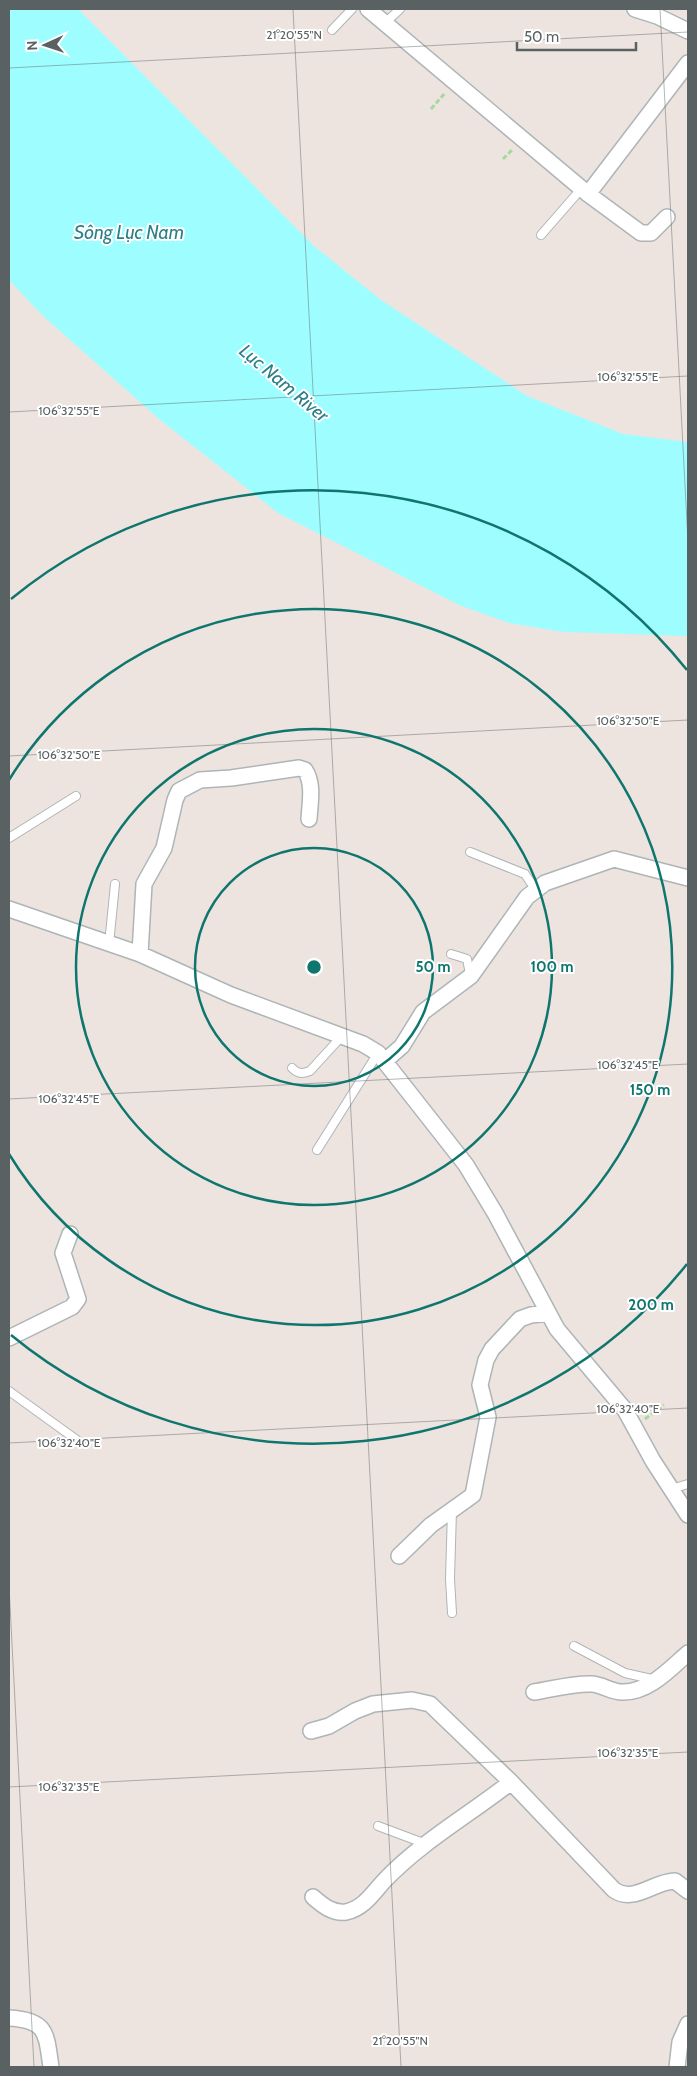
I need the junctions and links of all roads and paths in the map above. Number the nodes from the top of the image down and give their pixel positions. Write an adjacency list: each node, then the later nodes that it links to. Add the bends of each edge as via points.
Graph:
1 (352, 9): 6 (lane)
2 (368, 9): 5 (street)
3 (400, 9): 5 (lane)
4 (636, 9): 7 (street)
5 (385, 23): 9 (street)
6 (332, 30)
7 (688, 31)
8 (688, 63): 11 (street)
9 (455, 82): 10 (path); 11 (street)
10 (431, 110)
11 (585, 191): 12 (street, via 645,235); 13 (lane)
12 (666, 218)
13 (541, 235)
14 (76, 796): 16 (lane)
15 (309, 819): 23 (street, via 309,776 299,768 200,780 185,787 175,800 164,848 144,884)
16 (9, 838)
17 (470, 852): 20 (lane, via 525,874)
18 (688, 878): 20 (street, via 614,859 545,882)
19 (115, 884): 22 (lane)
20 (535, 889): 25 (street)
21 (9, 909): 22 (street)
22 (109, 944): 23 (street)
23 (140, 954): 26 (street, via 231,995)
24 (451, 954): 25 (lane, via 467,959)
25 (471, 976): 27 (street, via 423,1012 402,1046)
26 (342, 1036): 27 (street); 28 (lane, via 310,1071 303,1074)
27 (381, 1057): 29 (lane); 31 (street, via 480,1186)
28 (292, 1068)
29 (317, 1150)
30 (70, 1234): 32 (street, via 63,1253 78,1299 72,1307)
31 (548, 1313): 35 (street, via 572,1348 619,1402); 39 (street, via 520,1319 489,1354 480,1385 488,1417 473,1495)
32 (9, 1338)
33 (9, 1391): 36 (lane)
34 (664, 1405): 35 (path)
35 (634, 1426): 38 (street)
36 (81, 1443)
37 (688, 1484): 38 (lane)
38 (671, 1489): 40 (street)
39 (452, 1510): 41 (street); 42 (lane)
40 (688, 1515)
41 (399, 1556)
42 (452, 1613)
43 (574, 1646): 45 (lane, via 625,1673)
44 (688, 1653): 45 (street)
45 (656, 1680): 46 (street, via 637,1690 621,1692 591,1684)
46 (534, 1692)
47 (311, 1731): 48 (street, via 329,1726 373,1704 425,1702)
48 (511, 1782): 50 (street); 51 (street, via 619,1894 633,1895 670,1881)
49 (378, 1826): 50 (lane)
50 (426, 1844): 52 (street, via 401,1863 372,1897 354,1909 344,1912 333,1910)
51 (688, 1891)
52 (313, 1896)
53 (9, 2018): 55 (street, via 40,2026 45,2033)
54 (688, 2024): 56 (street, via 680,2042)
55 (51, 2067)
56 (677, 2067)

